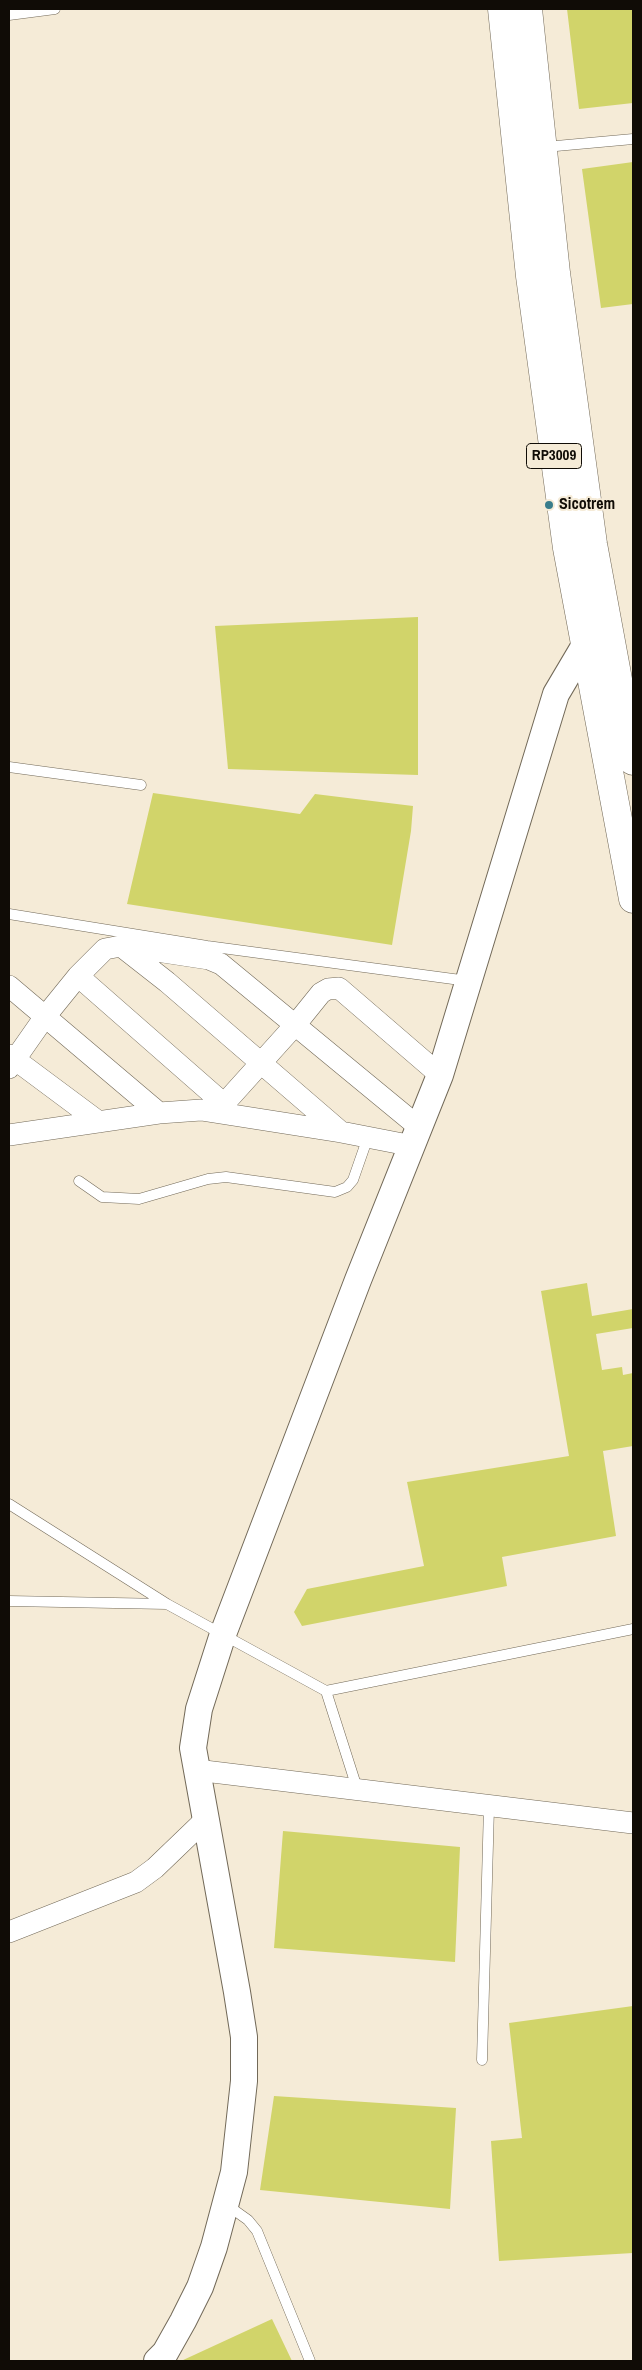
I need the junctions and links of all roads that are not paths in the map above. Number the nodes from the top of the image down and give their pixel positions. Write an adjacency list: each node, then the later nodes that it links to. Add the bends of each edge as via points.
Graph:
1 (55, 9): 4 (lane)
2 (502, 9): 8 (main road, RP3009, via 530,276 567,548)
3 (528, 9): 6 (main road, RP3009)
4 (9, 15)
5 (633, 139): 6 (lane)
6 (543, 147): 7 (main road, RP3009, via 556,273 593,544)
7 (608, 624): 8 (street); 9 (main road, RP3009)
8 (585, 645): 12 (main road, RP3009); 16 (street, via 556,694)
9 (633, 761)
10 (9, 767): 11 (lane)
11 (141, 785)
12 (633, 899)
13 (9, 914): 16 (lane, via 207,946)
14 (121, 946): 15 (street, via 105,949); 19 (street, via 209,959 221,964); 21 (street, via 167,982)
15 (78, 976): 18 (street); 23 (street)
16 (469, 981): 22 (street)
17 (9, 986): 18 (street)
18 (44, 1018): 20 (street); 24 (street)
19 (296, 1024): 21 (street); 22 (street, via 320,993 328,988 339,988); 29 (street)
20 (11, 1061): 25 (street)
21 (259, 1064): 23 (street); 26 (street)
22 (440, 1075): 29 (street)
23 (219, 1108): 24 (street); 26 (street)
24 (159, 1113): 25 (street)
25 (99, 1122): 27 (street)
26 (341, 1132): 28 (street)
27 (9, 1135)
28 (368, 1137): 29 (street); 30 (lane, via 353,1180 335,1192 226,1177 139,1199 102,1197)
29 (416, 1137): 35 (street)
30 (79, 1181)
31 (9, 1504): 33 (lane)
32 (9, 1601): 33 (lane)
33 (167, 1604): 35 (lane)
34 (633, 1629): 36 (lane)
35 (223, 1634): 36 (lane); 37 (street, via 199,1709 194,1748)
36 (326, 1690): 38 (lane)
37 (196, 1770): 38 (street); 40 (street)
38 (357, 1788): 39 (street)
39 (489, 1807): 41 (street); 43 (lane)
40 (206, 1819): 42 (street, via 136,1882); 44 (street, via 244,2037 240,2125)
41 (633, 1823)
42 (9, 1932)
43 (482, 2060)
44 (226, 2205): 45 (street, via 200,2287); 46 (lane, via 243,2215 257,2231)
45 (157, 2361)
46 (310, 2361)

